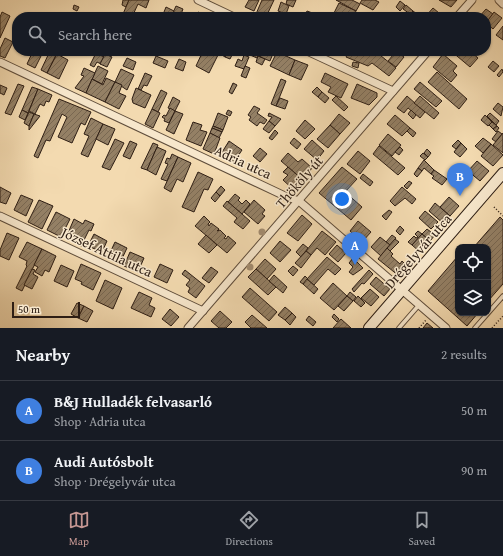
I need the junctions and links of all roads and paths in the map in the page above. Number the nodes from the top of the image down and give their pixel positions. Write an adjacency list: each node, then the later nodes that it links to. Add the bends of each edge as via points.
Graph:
1 (198, 0): 5 (street)
2 (472, 0): 6 (street)
3 (499, 0): 4 (street)
4 (503, 4)
5 (223, 12)
6 (461, 12)
7 (318, 56): 10 (street)
8 (424, 56): 10 (street, Thököly út)
9 (0, 62): 12 (street, Adria utca)
10 (393, 91): 12 (street, Thököly út)
11 (503, 173): 16 (main road, Drégelyvár utca)
12 (299, 201): 16 (street, Adria utca); 19 (street, Thököly út)
13 (494, 207): 15 (path)
14 (0, 216): 19 (street, József Attila utca)
15 (503, 216)
16 (402, 291): 18 (street, Adria utca); 22 (main road, Drégelyvár utca)
17 (503, 296): 25 (lane)
18 (419, 305): 23 (lane); 24 (street, Adria utca)
19 (203, 311): 21 (street, Thököly út)
20 (503, 316): 26 (path)
21 (188, 328)
22 (369, 328)
23 (399, 328)
24 (446, 328)
25 (475, 328)
26 (492, 328)

